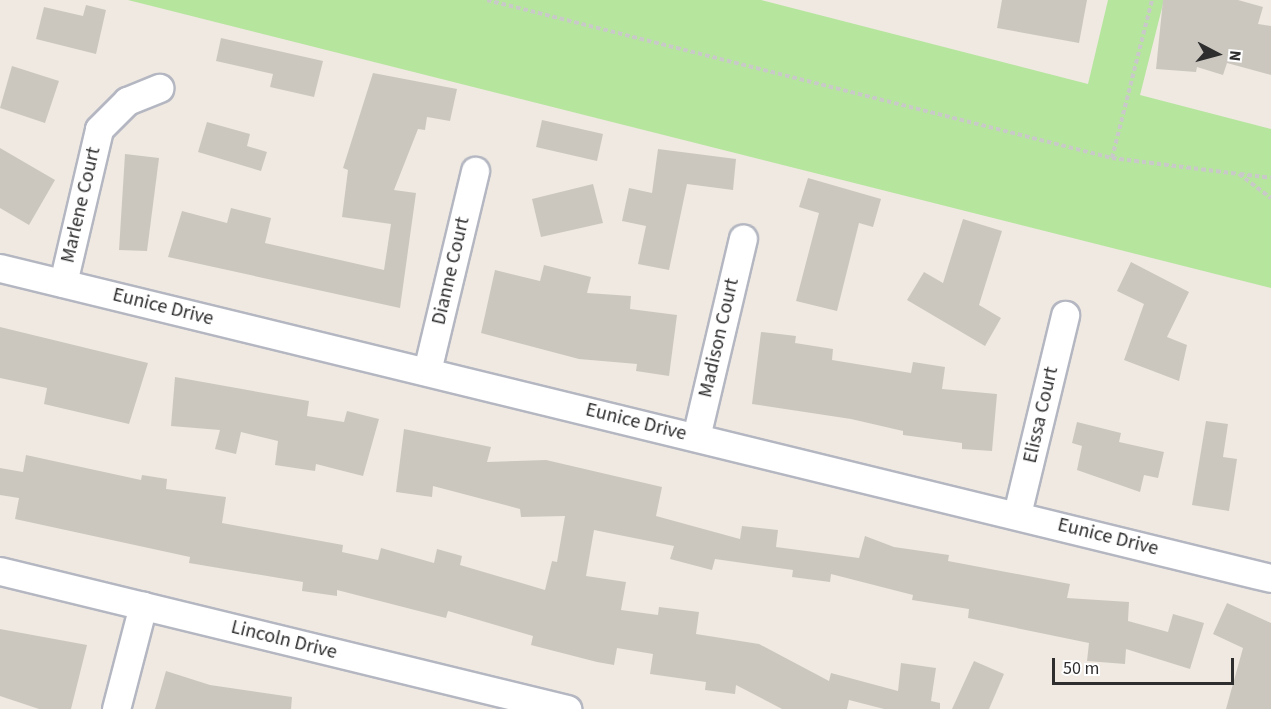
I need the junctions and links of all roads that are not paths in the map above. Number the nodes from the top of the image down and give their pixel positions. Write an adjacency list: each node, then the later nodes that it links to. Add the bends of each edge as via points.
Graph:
1 (159, 88): 5 (street, Marlene Court, via 127,101 99,129)
2 (475, 171): 7 (street, Dianne Court)
3 (743, 238): 8 (street, Madison Court)
4 (0, 268): 5 (street, Eunice Drive)
5 (63, 283): 7 (street, Eunice Drive)
6 (1065, 315): 9 (street, Elissa Court)
7 (427, 371): 8 (street, Eunice Drive)
8 (696, 437): 9 (street, Eunice Drive)
9 (1017, 514): 11 (street, Eunice Drive)
10 (0, 571): 12 (street, Lincoln Drive)
11 (1271, 578)
12 (143, 605): 13 (street); 14 (street, Lincoln Drive)
13 (117, 709)
14 (567, 709)

